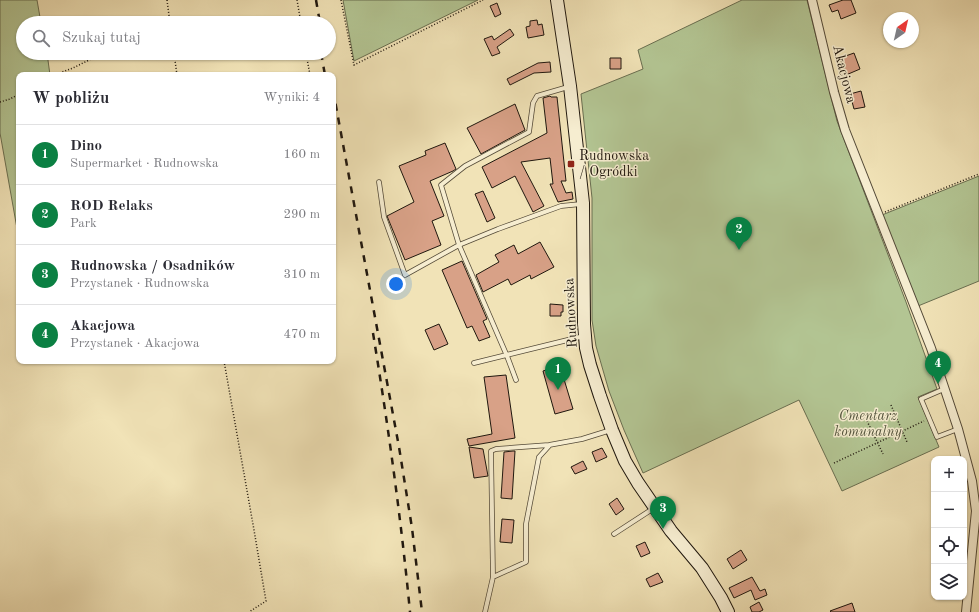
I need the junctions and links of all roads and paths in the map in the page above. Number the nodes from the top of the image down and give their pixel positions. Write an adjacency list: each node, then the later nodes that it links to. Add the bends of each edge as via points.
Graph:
1 (167, 0): 7 (path)
2 (297, 0): 8 (path)
3 (341, 0): 4 (path, via 354,65)
4 (483, 0)
5 (557, 0): 15 (main road, Rudnowska)
6 (812, 0): 21 (street, Akacjowa, via 845,130)
7 (169, 16)
8 (300, 16)
9 (89, 60): 12 (path)
10 (175, 60): 13 (path)
11 (307, 60): 14 (path)
12 (62, 72)
13 (177, 72)
14 (309, 72)
15 (570, 86): 20 (main road, Rudnowska); 22 (lane, via 537,96 533,103 529,132 465,166 441,185)
16 (16, 96): 17 (path)
17 (0, 102)
18 (979, 174): 21 (path)
19 (379, 182): 22 (lane, via 384,217 405,276)
20 (583, 203): 22 (lane, via 561,206); 23 (main road, Rudnowska)
21 (878, 214): 28 (street, Akacjowa)
22 (459, 245): 24 (lane)
23 (584, 336): 24 (lane); 33 (main road, Rudnowska, via 590,365)
24 (507, 356): 25 (lane); 27 (lane)
25 (474, 363)
26 (225, 364): 43 (path, via 266,601)
27 (516, 380)
28 (945, 389): 30 (lane, via 921,399); 32 (street, Akacjowa)
29 (891, 405): 34 (path)
30 (929, 418): 32 (lane, via 937,437); 34 (path)
31 (867, 421): 35 (path)
32 (958, 429): 46 (street, Akacjowa, via 972,481 976,511)
33 (612, 430): 37 (lane); 40 (main road, Rudnowska, via 638,483)
34 (903, 430): 35 (path); 36 (path)
35 (877, 442): 38 (path); 39 (path)
36 (908, 442)
37 (549, 445): 42 (lane, via 539,457 526,524 526,562); 42 (lane, via 491,451)
38 (882, 454)
39 (834, 463)
40 (655, 508): 41 (lane); 45 (main road, Rudnowska, via 702,568)
41 (614, 534)
42 (494, 578): 44 (lane)
43 (250, 612)
44 (485, 612)
45 (728, 612)
46 (966, 612)

